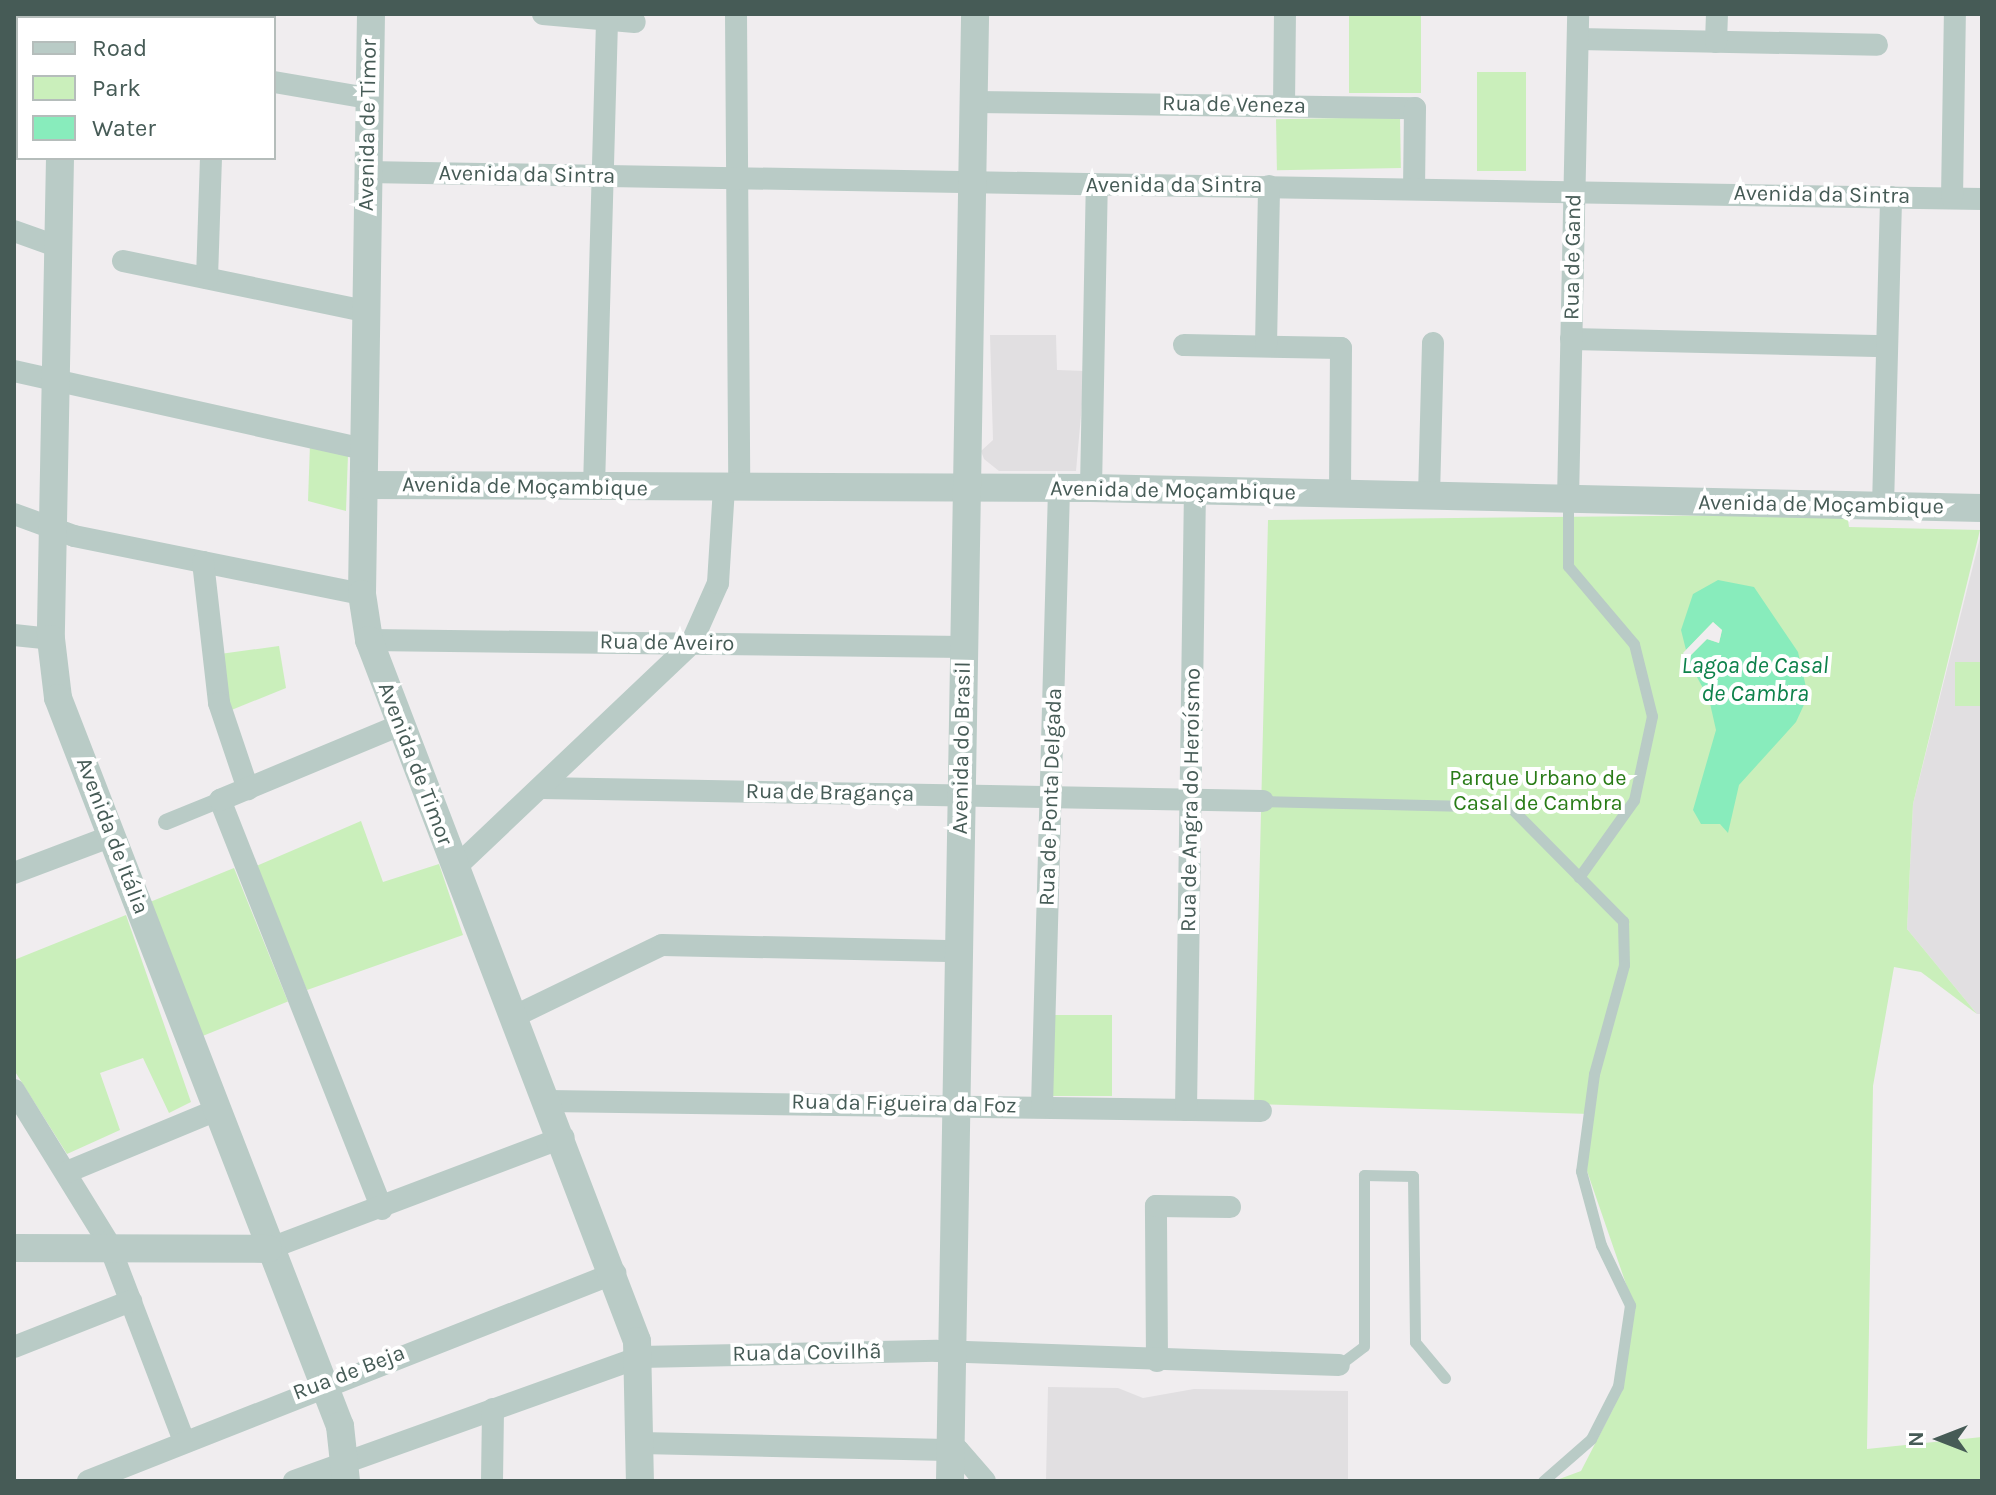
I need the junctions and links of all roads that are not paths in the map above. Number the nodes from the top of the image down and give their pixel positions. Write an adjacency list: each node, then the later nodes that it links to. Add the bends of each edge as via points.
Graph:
1 (371, 14): 16 (street, Avenida de Timor)
2 (543, 14): 9 (street)
3 (736, 14): 23 (street)
4 (975, 14): 17 (street, Avenida do Brasil)
5 (1285, 14): 18 (street)
6 (1578, 14): 12 (street, Rua de Gand)
7 (1717, 14): 13 (street)
8 (1955, 14): 30 (street)
9 (573, 15): 10 (street)
10 (607, 20): 11 (street); 22 (street)
11 (635, 22)
12 (1578, 39): 13 (street); 28 (street, Rua de Gand)
13 (1716, 42): 14 (street)
14 (1877, 45)
15 (276, 82): 16 (street)
16 (368, 98): 21 (street, Avenida de Timor)
17 (974, 102): 18 (street, Rua de Veneza); 24 (street, Avenida do Brasil)
18 (1284, 106): 27 (street, Rua de Veneza, via 1415,108)
19 (60, 160): 33 (street, Avenida de Itália)
20 (211, 160): 35 (street)
21 (367, 172): 22 (street, Avenida da Sintra); 36 (street, Avenida de Timor)
22 (603, 177): 23 (street, Avenida da Sintra); 46 (street)
23 (737, 181): 24 (street, Avenida da Sintra); 47 (street)
24 (973, 183): 25 (street, Avenida da Sintra); 49 (street, Avenida do Brasil)
25 (1097, 185): 26 (street, Avenida da Sintra); 48 (street)
26 (1269, 186): 27 (street, Avenida da Sintra); 40 (street)
27 (1414, 188): 28 (street, Avenida da Sintra)
28 (1574, 191): 29 (street, Avenida da Sintra); 37 (street, Rua de Gand)
29 (1891, 197): 30 (street, Avenida da Sintra); 41 (street)
30 (1952, 198): 31 (street, Avenida da Sintra)
31 (1982, 199)
32 (14, 231): 33 (street)
33 (59, 247): 43 (street, Avenida de Itália)
34 (123, 261): 35 (street)
35 (207, 278): 36 (street)
36 (364, 311): 44 (street, Avenida de Timor)
37 (1571, 339): 41 (street); 54 (street, Rua de Gand)
38 (1433, 343): 53 (street)
39 (1184, 345): 40 (street)
40 (1266, 346): 52 (street, via 1341,348)
41 (1887, 346): 55 (street)
42 (14, 371): 43 (street)
43 (58, 381): 44 (street); 58 (street, Avenida de Itália)
44 (363, 449): 45 (street, Avenida de Timor)
45 (364, 485): 46 (street, Avenida de Moçambique); 60 (street, Avenida de Timor)
46 (594, 487): 47 (street, Avenida de Moçambique)
47 (732, 488): 49 (street, Avenida de Moçambique); 64 (street, via 718,583)
48 (1091, 488): 50 (street, Avenida de Moçambique); 51 (street, Avenida de Moçambique)
49 (967, 489): 50 (street, Avenida de Moçambique); 65 (street, Avenida do Brasil)
50 (1059, 489): 70 (street, Rua de Ponta Delgada)
51 (1195, 491): 52 (street, Avenida de Moçambique); 72 (street, Rua de Angra do Heroísmo)
52 (1340, 493): 53 (street, Avenida de Moçambique)
53 (1429, 496): 54 (street, Avenida de Moçambique)
54 (1568, 500): 55 (street, Avenida de Moçambique); 78 (lane, via 1568,566 1634,644 1652,716 1634,800)
55 (1883, 506): 56 (street, Avenida de Moçambique)
56 (1982, 508)
57 (14, 514): 58 (street)
58 (54, 527): 59 (street); 62 (street, Avenida de Itália)
59 (203, 562): 60 (street); 68 (street, via 219,703)
60 (362, 594): 63 (street, Avenida de Timor)
61 (14, 635): 62 (street)
62 (51, 639): 75 (street, Avenida de Itália, via 58,698)
63 (369, 640): 64 (street, Rua de Aveiro); 66 (street, Avenida de Timor)
64 (691, 644): 65 (street, Rua de Aveiro); 67 (street)
65 (964, 647): 69 (street, Avenida do Brasil)
66 (398, 726): 68 (street); 76 (street, Avenida de Timor)
67 (541, 788): 69 (street, Rua de Bragança); 76 (street)
68 (248, 789): 71 (street)
69 (961, 795): 70 (street, Rua de Bragança); 79 (street, Avenida do Brasil)
70 (1051, 797): 72 (street, Rua de Bragança); 84 (street, Rua de Ponta Delgada)
71 (220, 800): 74 (street); 91 (street)
72 (1191, 800): 73 (street, Rua de Bragança); 86 (street, Rua de Angra do Heroísmo)
73 (1263, 801): 78 (lane, via 1510,807)
74 (166, 822)
75 (112, 836): 77 (street); 85 (street, Avenida de Itália)
76 (456, 867): 80 (street, Avenida de Timor)
77 (14, 873)
78 (1579, 877): 115 (lane, via 1623,921 1624,965 1594,1074 1581,1171 1601,1245 1630,1305 1618,1386 1591,1439)
79 (959, 951): 80 (street, via 662,945); 83 (street, Avenida do Brasil)
80 (513, 1017): 82 (street, Avenida de Timor)
81 (14, 1090): 89 (street)
82 (547, 1101): 83 (street, Rua da Figueira da Foz); 88 (street, Avenida de Timor)
83 (956, 1104): 84 (street, Rua da Figueira da Foz); 98 (street, Avenida do Brasil)
84 (1042, 1106): 86 (street, Rua da Figueira da Foz)
85 (217, 1110): 89 (street); 94 (street, Avenida de Itália)
86 (1186, 1110): 87 (street, Rua da Figueira da Foz)
87 (1261, 1111)
88 (564, 1137): 91 (street); 95 (street, Avenida de Timor)
89 (67, 1172): 93 (street)
90 (1230, 1207): 100 (street, via 1156,1206)
91 (382, 1209): 94 (street)
92 (14, 1248): 93 (street)
93 (111, 1248): 94 (street); 96 (street)
94 (268, 1249): 103 (street, Avenida de Itália)
95 (615, 1273): 99 (street, Avenida de Timor); 103 (street, Rua de Beja)
96 (131, 1301): 97 (street); 105 (street)
97 (14, 1347)
98 (951, 1356): 99 (street, Rua da Covilhã); 100 (street, Rua da Covilhã); 107 (street, Avenida do Brasil)
99 (640, 1357): 104 (street, Rua da Covilhã); 106 (street, Avenida de Timor)
100 (1157, 1361): 101 (street, Rua da Covilhã)
101 (1339, 1365): 102 (lane, via 1364,1346 1364,1175 1413,1176 1415,1342)
102 (1445, 1378)
103 (323, 1382): 105 (street, Rua de Beja); 108 (street, Avenida de Itália)
104 (493, 1409): 108 (street, Rua da Covilhã); 111 (street)
105 (183, 1438): 109 (street, Rua de Beja)
106 (641, 1443): 107 (street); 112 (street, Avenida de Timor)
107 (950, 1449): 113 (street, Avenida do Brasil); 114 (street, via 967,1455)
108 (346, 1471): 110 (street, Rua da Covilhã)
109 (88, 1481)
110 (294, 1481)
111 (492, 1481)
112 (640, 1481)
113 (950, 1481)
114 (985, 1481)
115 (1543, 1481)

